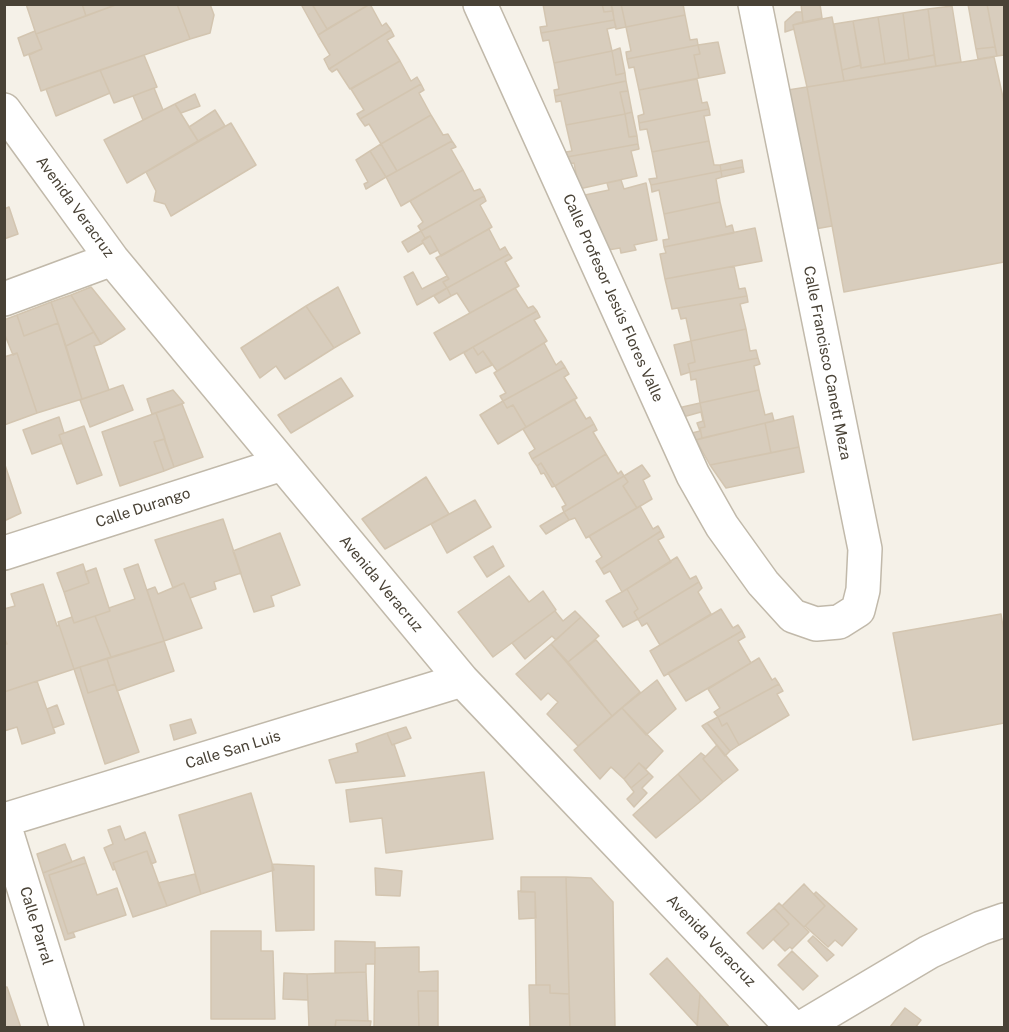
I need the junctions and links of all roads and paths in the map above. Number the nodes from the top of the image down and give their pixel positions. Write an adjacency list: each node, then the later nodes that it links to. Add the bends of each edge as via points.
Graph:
1 (480, 4): 8 (street, Calle Profesor Jesús Flores Valle, via 693,475 722,526)
2 (755, 4): 8 (street, Calle Francisco Canett Meza, via 865,549 858,610 839,622 816,624 793,615)
3 (4, 110): 4 (street, Avenida Veracruz)
4 (112, 259): 5 (street); 6 (street, Avenida Veracruz)
5 (4, 299)
6 (282, 464): 7 (street, Calle Durango); 9 (street, Avenida Veracruz)
7 (4, 553)
8 (763, 583)
9 (462, 680): 10 (street, Calle San Luis); 13 (street, Avenida Veracruz)
10 (4, 822): 12 (street, Calle Parral)
11 (1005, 920): 14 (street, via 929,952)
12 (67, 1028)
13 (793, 1028)
14 (801, 1028)

